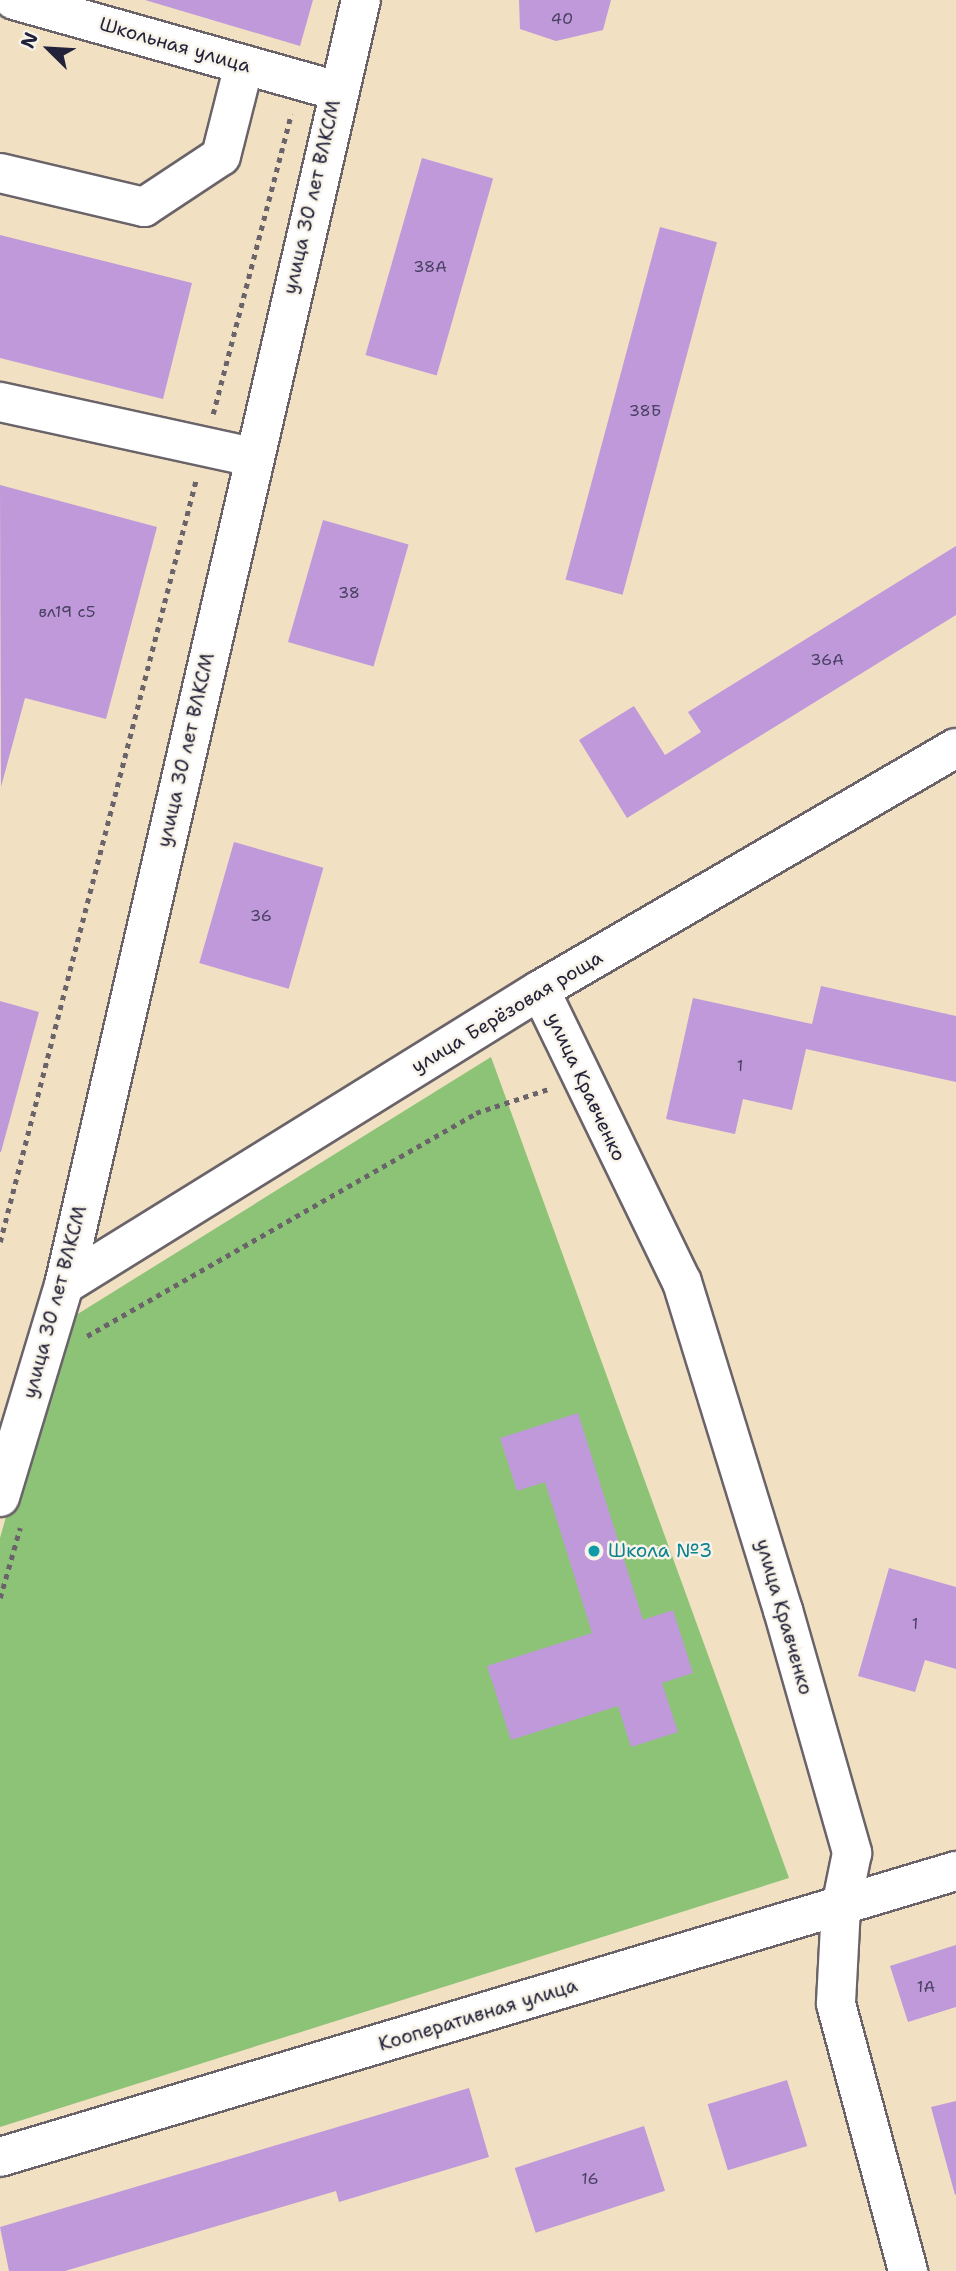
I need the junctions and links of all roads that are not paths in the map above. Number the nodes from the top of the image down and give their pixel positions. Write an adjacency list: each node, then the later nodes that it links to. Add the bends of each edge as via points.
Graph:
1 (14, 0): 3 (street, Школьная улица)
2 (361, 0): 4 (street, улица 30 лет ВЛКСМ)
3 (244, 65): 4 (street, Школьная улица); 5 (street, via 221,156 144,206)
4 (337, 91): 7 (street, улица 30 лет ВЛКСМ)
5 (0, 173)
6 (0, 402): 7 (street)
7 (253, 457): 10 (street, улица 30 лет ВЛКСМ)
8 (956, 748): 9 (street, улица Берёзовая роща)
9 (540, 990): 10 (street, улица Берёзовая роща); 13 (street, улица Кравченко, via 682,1282 852,1853)
10 (64, 1285): 11 (street, улица 30 лет ВЛКСМ)
11 (11, 1508)
12 (956, 1871): 13 (street, Кооперативная улица)
13 (841, 1907): 14 (street, Кооперативная улица); 15 (street, улица Кравченко, via 836,2004)
14 (0, 2157)
15 (908, 2271)

